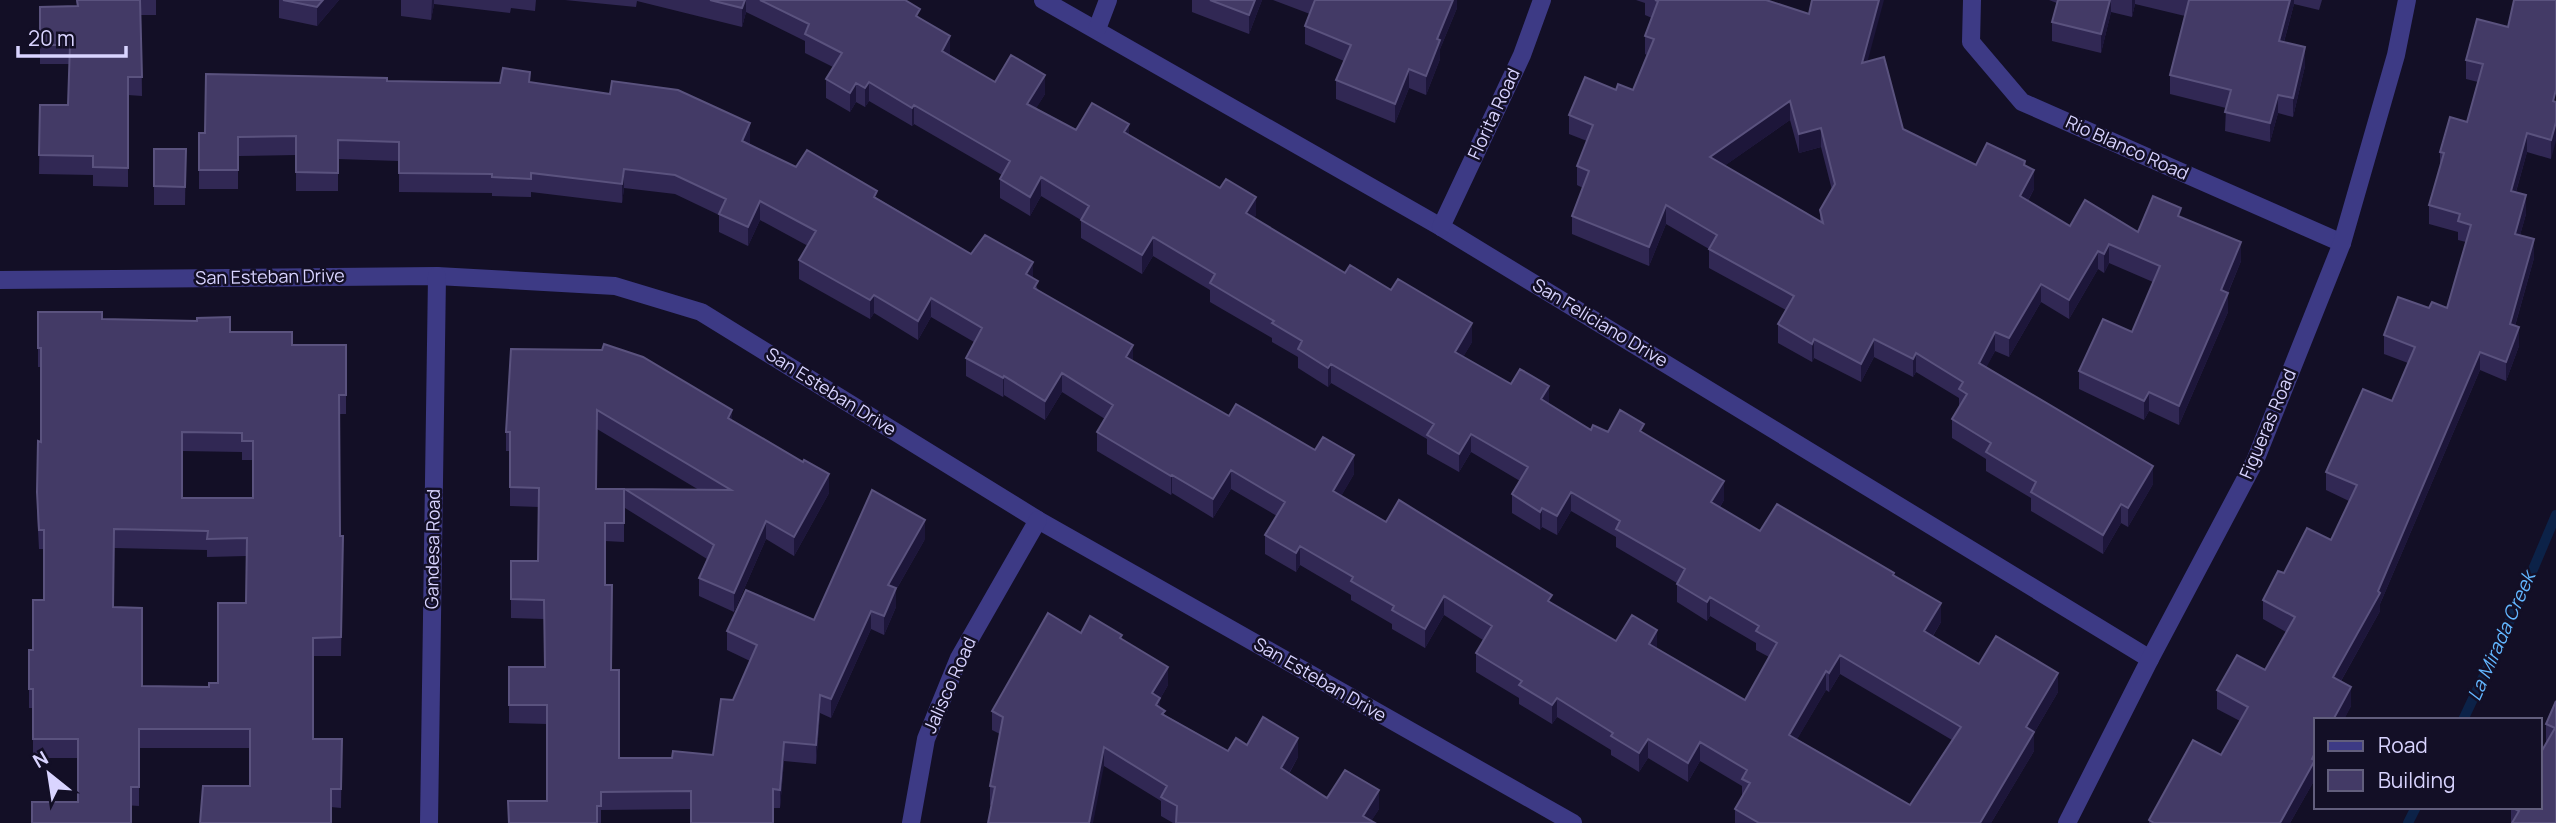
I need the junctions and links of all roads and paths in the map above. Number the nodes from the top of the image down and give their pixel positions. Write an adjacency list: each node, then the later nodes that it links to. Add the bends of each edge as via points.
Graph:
1 (1043, 0): 6 (street, San Feliciano Drive)
2 (1108, 0): 6 (street)
3 (1542, 0): 7 (street, Florita Road, via 1522,55)
4 (1972, 0): 8 (street, Rio Blanco Road, via 1971,42 2022,102)
5 (2407, 0): 8 (street, Figueras Road, via 2396,55)
6 (1097, 29): 7 (street, San Feliciano Drive)
7 (1441, 227): 12 (street, San Feliciano Drive)
8 (2342, 243): 12 (street, Figueras Road, via 2255,461)
9 (438, 276): 10 (street, San Esteban Drive); 11 (street, San Esteban Drive, via 615,286 701,312); 13 (street, Gandesa Road)
10 (0, 280)
11 (1038, 520): 14 (street, Jalisco Road, via 959,658 926,739); 15 (street, San Esteban Drive)
12 (2150, 659): 16 (street, Figueras Road)
13 (429, 823)
14 (911, 823)
15 (1573, 823)
16 (2067, 823)

